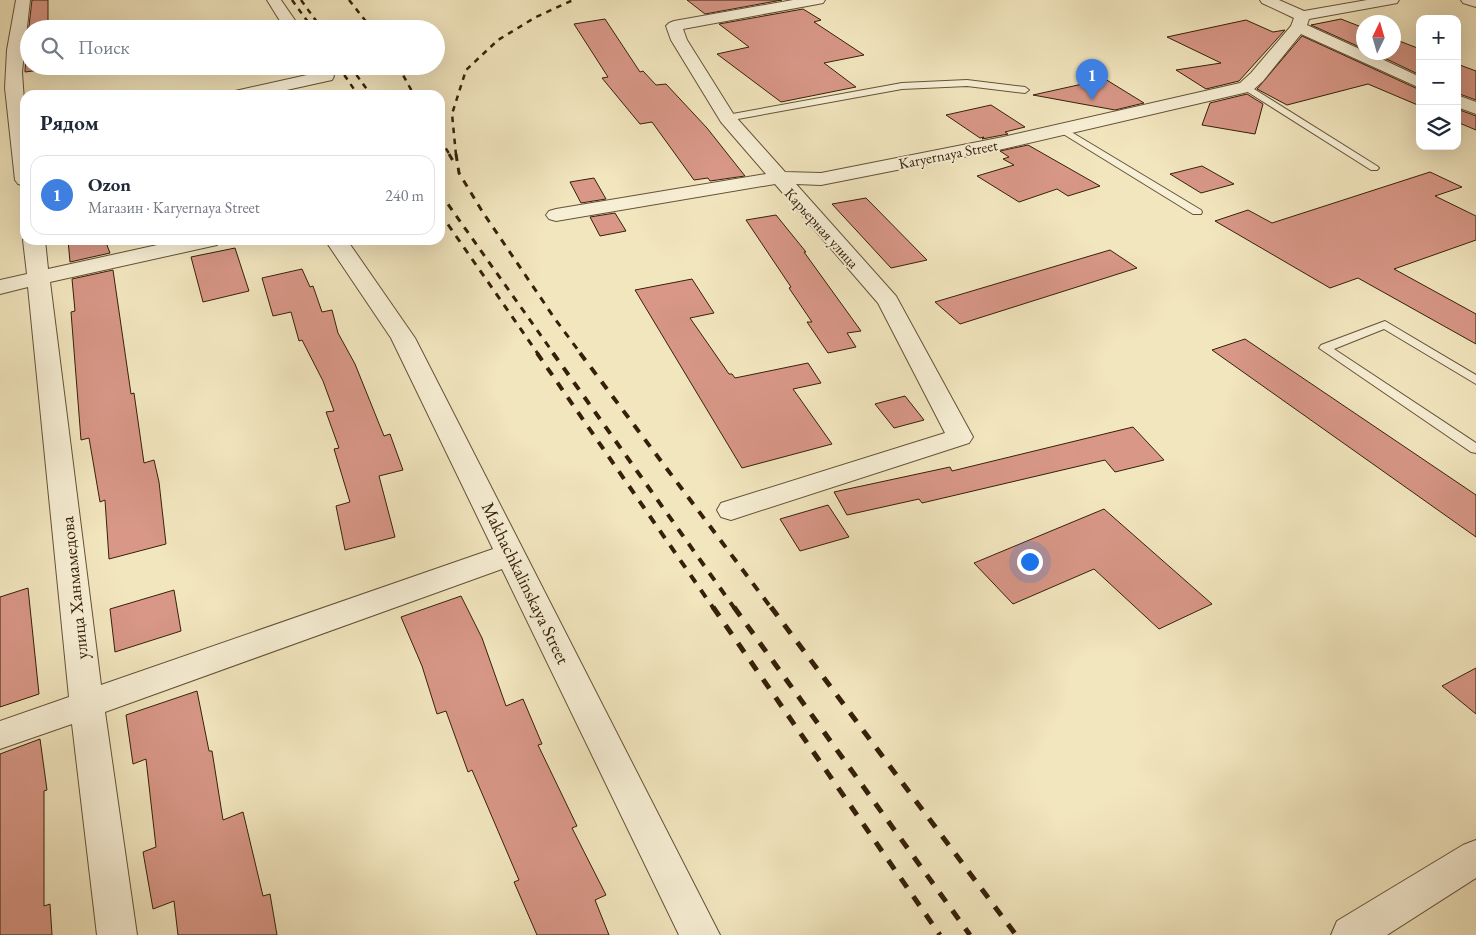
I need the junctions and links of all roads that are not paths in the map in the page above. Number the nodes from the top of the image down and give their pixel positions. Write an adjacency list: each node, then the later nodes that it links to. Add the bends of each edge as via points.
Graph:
1 (24, 0): 8 (street)
2 (274, 0): 9 (street)
3 (818, 0): 19 (street, Карьерная улица, via 674,26 679,40)
4 (1267, 0): 10 (street)
5 (1392, 0): 10 (street)
6 (1468, 0): 7 (street)
7 (1476, 3)
8 (21, 20)
9 (287, 20)
10 (1300, 21): 13 (street); 14 (street)
11 (20, 23): 21 (street, via 14,58)
12 (325, 75): 15 (street)
13 (1416, 81)
14 (1246, 87): 20 (street, Karyernaya Street); 22 (lane)
15 (264, 90)
16 (1025, 90): 19 (lane, via 967,83 902,86)
17 (1461, 102): 18 (street)
18 (1476, 109)
19 (727, 118): 23 (street, Карьерная улица)
20 (1063, 130): 23 (street, Karyernaya Street, via 821,179); 24 (lane)
21 (20, 147)
22 (1374, 168)
23 (778, 178): 25 (street, Karyernaya Street); 33 (street, Карьерная улица, via 888,301 960,437)
24 (1197, 212)
25 (556, 215)
26 (35, 245): 29 (street, улица Ханмамедова)
27 (187, 245): 29 (street)
28 (339, 245): 34 (street, Makhachkalinskaya Street, via 403,338)
29 (40, 279): 30 (street); 35 (street, улица Ханмамедова)
30 (0, 287)
31 (1476, 380): 32 (lane, via 1385,325 1325,348)
32 (1476, 449)
33 (730, 510)
34 (512, 554): 35 (street); 39 (street, Makhachkalinskaya Street)
35 (87, 705): 36 (street); 38 (street, улица Ханмамедова)
36 (0, 735)
37 (1476, 857): 40 (street)
38 (117, 935)
39 (700, 935)
40 (1351, 935)

